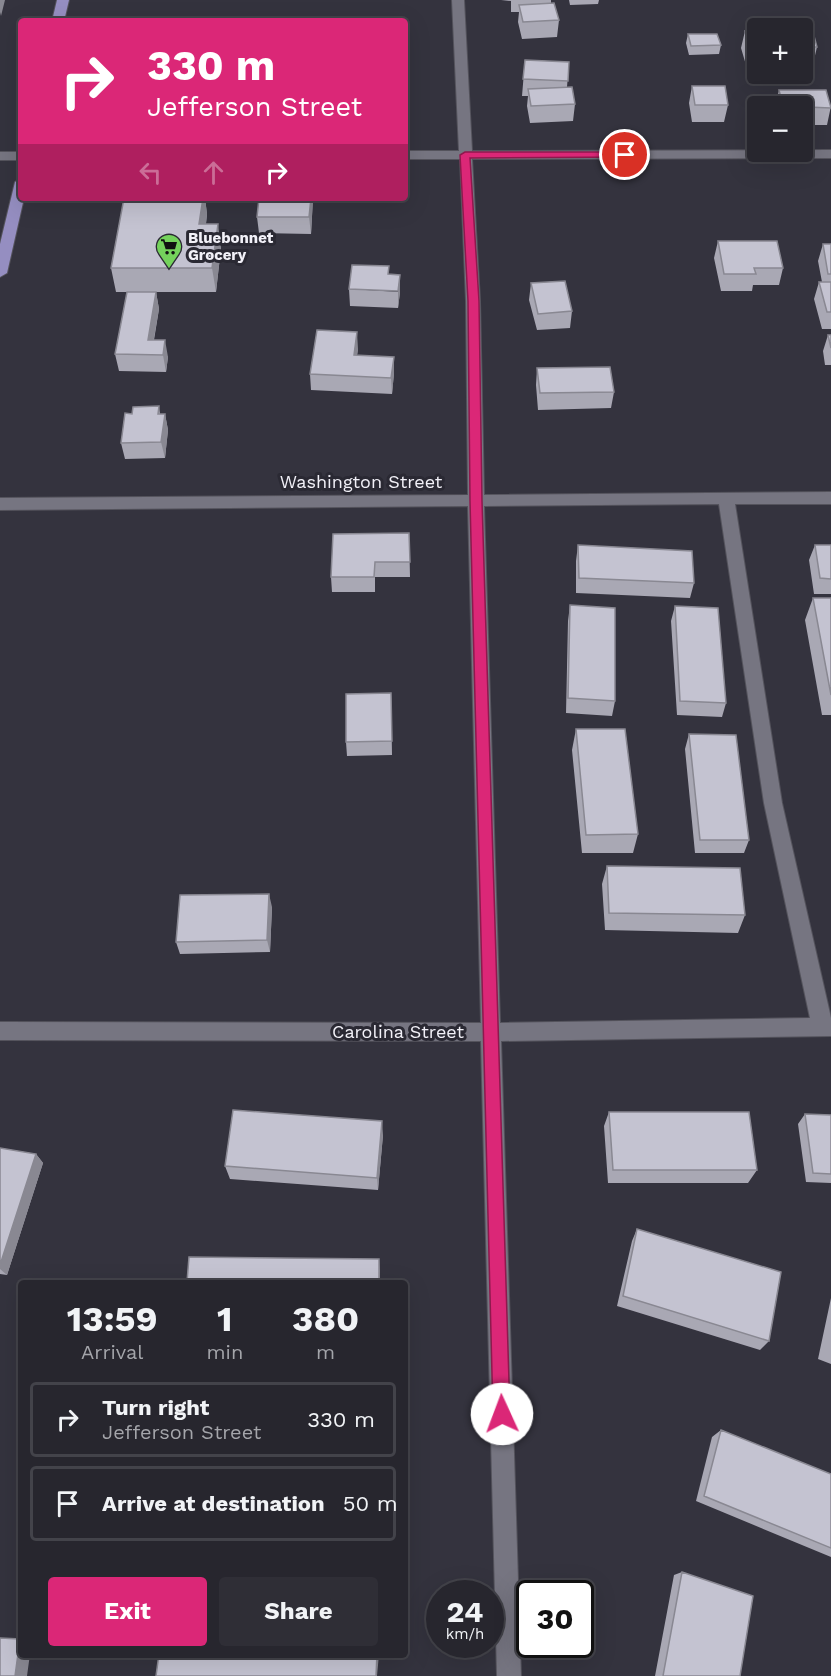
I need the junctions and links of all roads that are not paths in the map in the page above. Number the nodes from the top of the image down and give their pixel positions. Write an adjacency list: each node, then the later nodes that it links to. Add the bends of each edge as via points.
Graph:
1 (63, 0): 3 (main road)
2 (458, 0): 6 (street)
3 (59, 18)
4 (831, 154): 6 (street)
5 (408, 155): 6 (street)
6 (465, 155): 13 (street, via 473,301)
7 (0, 156): 8 (street)
8 (18, 156)
9 (18, 195): 10 (main road)
10 (0, 273)
11 (831, 498): 12 (street, Washington Street)
12 (726, 499): 13 (street, Washington Street); 15 (street, via 773,803)
13 (476, 501): 14 (street, Washington Street); 17 (street)
14 (0, 504)
15 (827, 1027): 17 (street, Carolina Street)
16 (0, 1031): 17 (street, Carolina Street)
17 (491, 1032): 18 (street)
18 (509, 1676)

